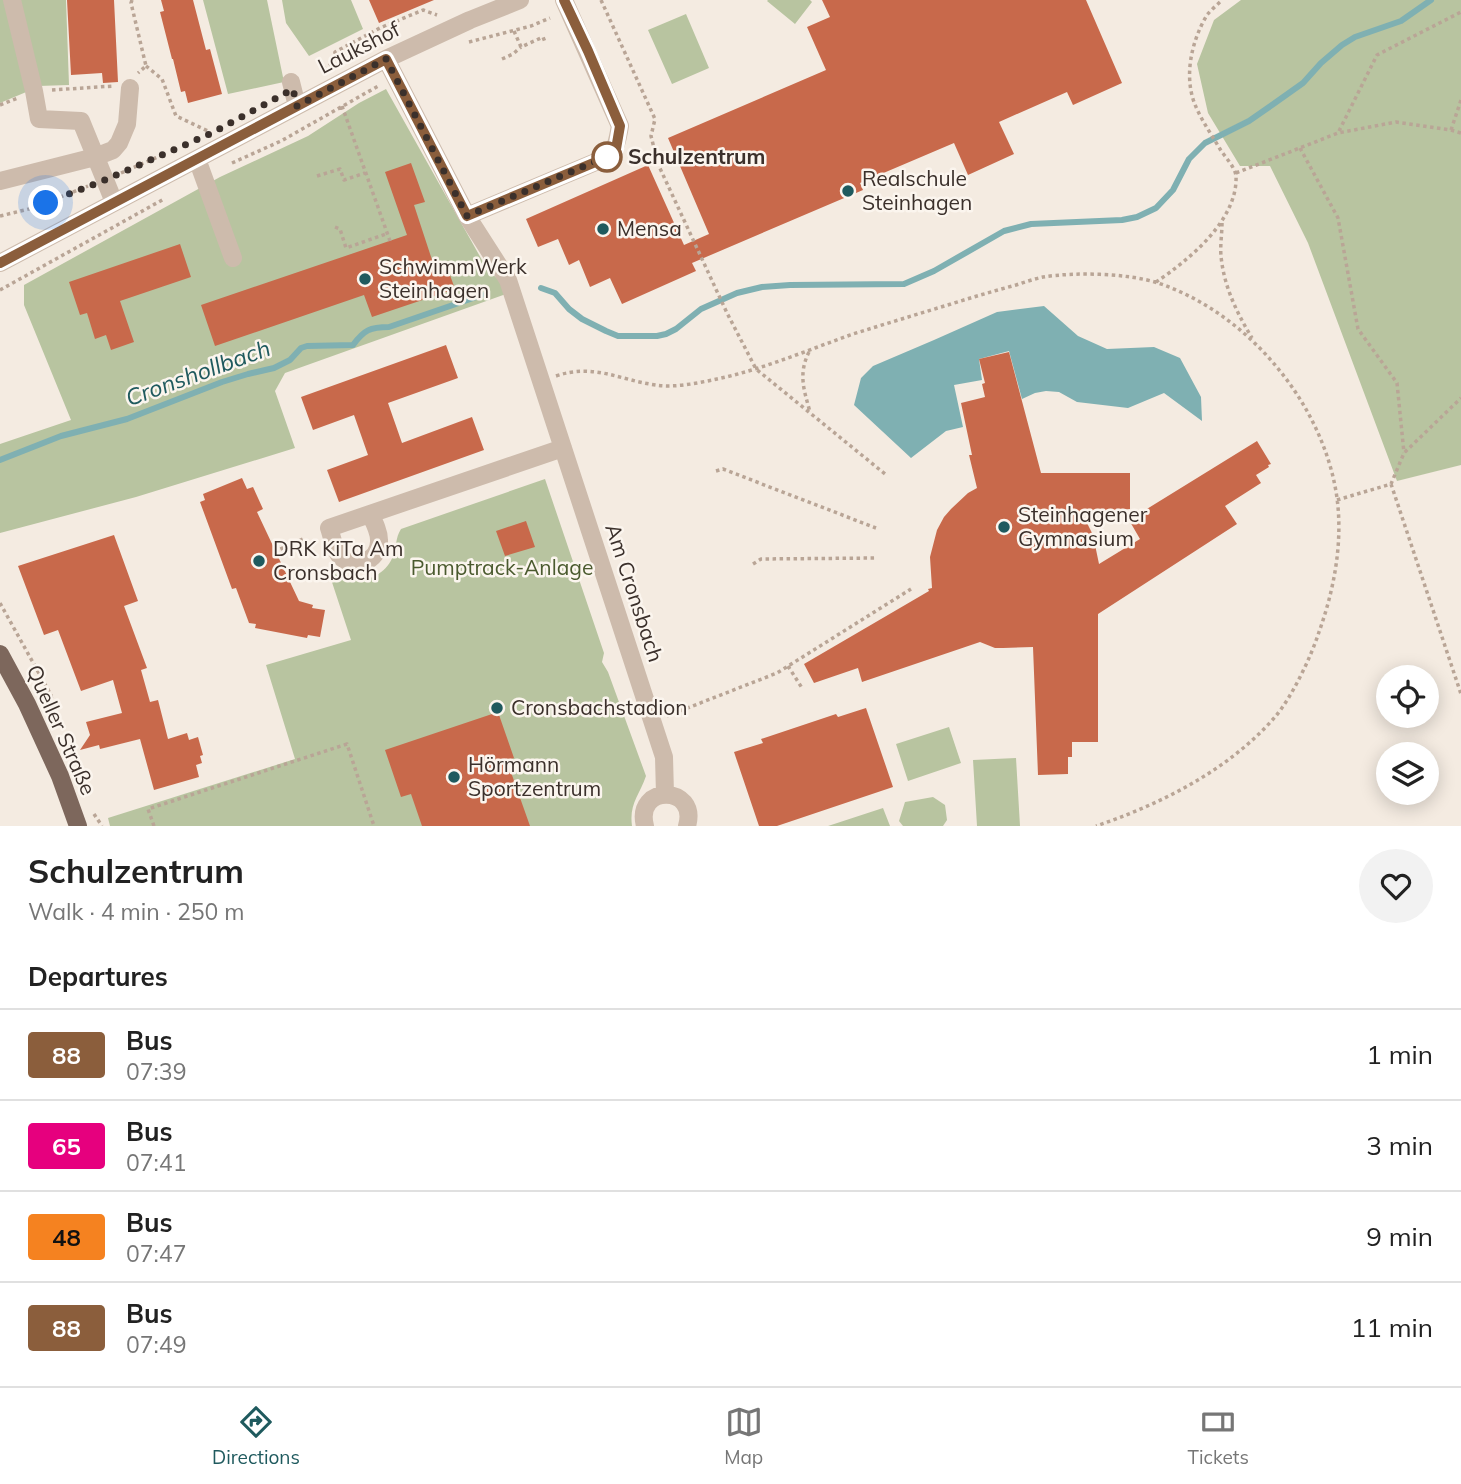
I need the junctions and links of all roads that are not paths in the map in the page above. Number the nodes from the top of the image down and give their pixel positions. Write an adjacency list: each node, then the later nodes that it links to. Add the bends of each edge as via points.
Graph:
1 (12, 0): 8 (street, via 39,119 80,121)
2 (520, 0): 4 (street, Laukshof)
3 (564, 0): 12 (street, via 620,126 616,149 598,161)
4 (386, 59): 7 (street, Laukshof); 12 (street, Am Cronsbach)
5 (291, 82): 7 (street)
6 (129, 84): 8 (street, via 123,135 113,150)
7 (297, 106): 9 (street, Laukshof)
8 (95, 157): 10 (street); 11 (street)
9 (197, 159): 11 (street, Laukshof); 13 (street)
10 (0, 181)
11 (114, 202): 14 (street, Laukshof)
12 (467, 216): 15 (street, Am Cronsbach, via 508,280)
13 (233, 258)
14 (0, 262)
15 (563, 448): 16 (street); 18 (street, Am Cronsbach, via 664,757)
16 (370, 513)
17 (0, 654): 19 (main road, Queller Straße, via 60,776)
18 (665, 794): 20 (street, via 646,805); 21 (street, via 684,803)
19 (78, 826)
20 (645, 826)
21 (687, 826)

